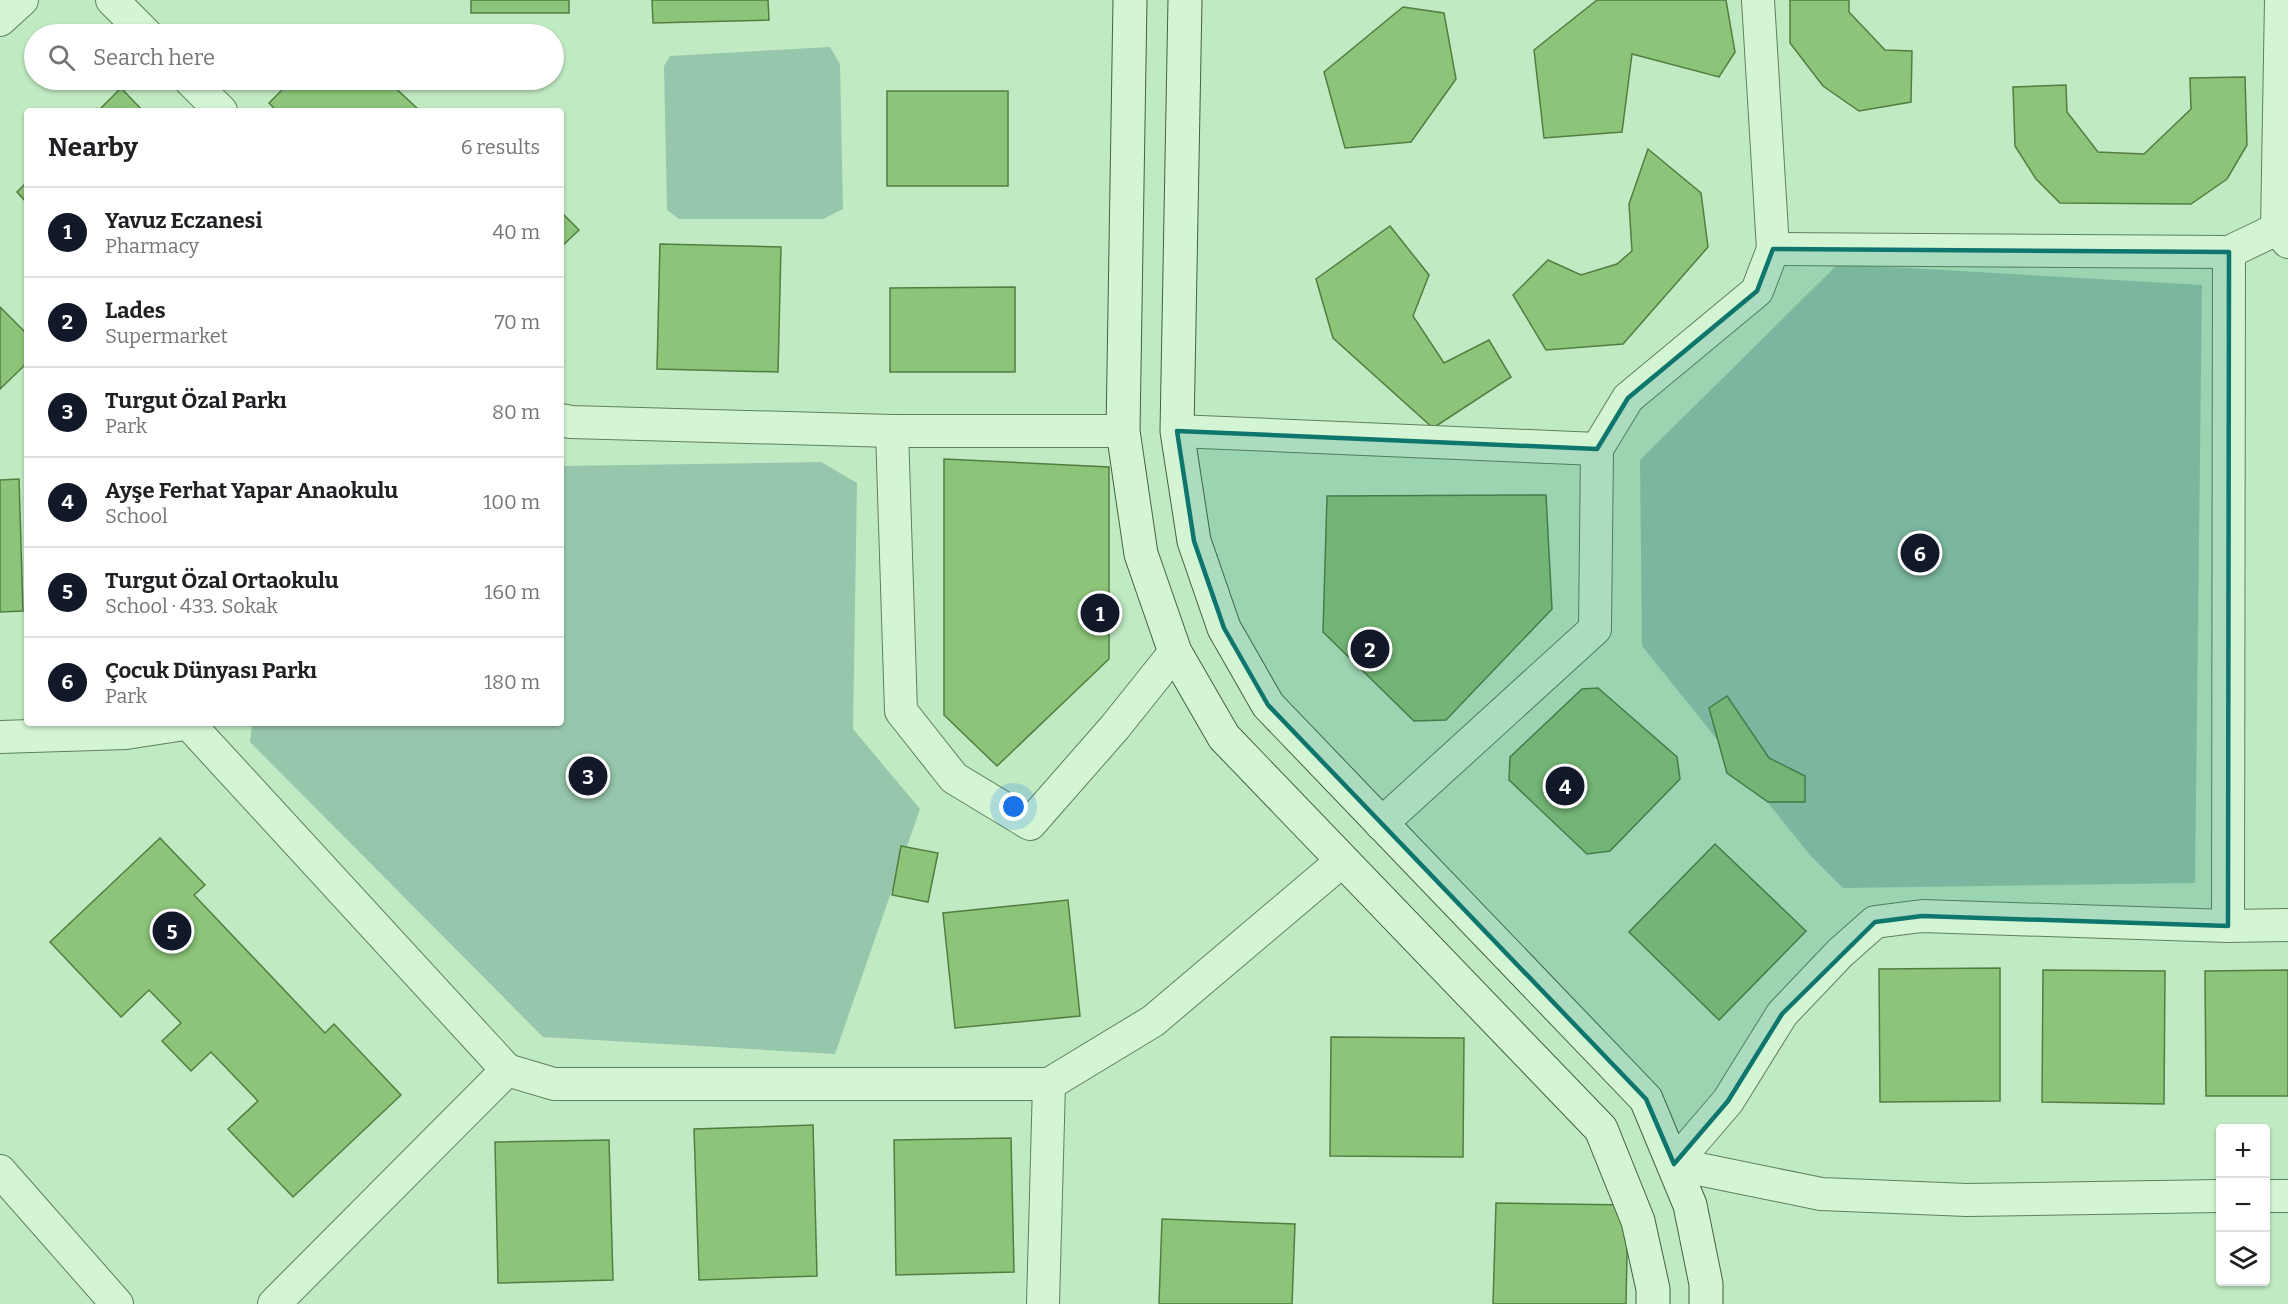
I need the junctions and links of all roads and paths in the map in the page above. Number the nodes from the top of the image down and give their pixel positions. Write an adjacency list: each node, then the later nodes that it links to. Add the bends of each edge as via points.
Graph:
1 (22, 0): 7 (street)
2 (112, 0): 8 (street)
3 (1130, 0): 16 (street)
4 (1185, 0): 17 (street)
5 (1758, 0): 12 (street)
6 (2281, 0): 11 (street)
7 (0, 20)
8 (136, 24)
9 (200, 90): 10 (street)
10 (218, 108)
11 (2283, 235): 13 (street)
12 (1773, 249): 13 (street); 18 (street, via 1757,291 1628,398)
13 (2229, 252): 26 (street)
14 (564, 421): 15 (street)
15 (892, 431): 16 (street); 19 (street, via 901,711 954,778 1030,825)
16 (1123, 431): 19 (street, via 1141,554)
17 (1177, 431): 18 (street); 23 (street, via 1194,541 1224,628 1268,705)
18 (1597, 449): 23 (street, via 1595,629)
19 (1175, 651): 24 (street, via 1224,737)
20 (176, 726): 22 (street, via 126,733)
21 (192, 726): 27 (street)
22 (0, 737)
23 (1381, 825): 29 (street, via 1646,1100)
24 (1342, 861): 28 (street, via 1153,1021); 37 (street, via 1601,1129 1638,1221)
25 (2288, 925): 26 (street)
26 (2228, 927): 29 (street, via 1922,916 1875,922 1782,1014 1728,1101)
27 (507, 1070): 28 (street, via 554,1084); 35 (street)
28 (1049, 1084): 36 (street)
29 (1674, 1164): 31 (street, via 1821,1194 1967,1200); 38 (street, via 1690,1205 1706,1284)
30 (0, 1171): 34 (street)
31 (2216, 1196)
32 (2270, 1196): 33 (street)
33 (2288, 1196)
34 (117, 1304)
35 (274, 1304)
36 (1043, 1304)
37 (1653, 1304)
38 (1706, 1304)

